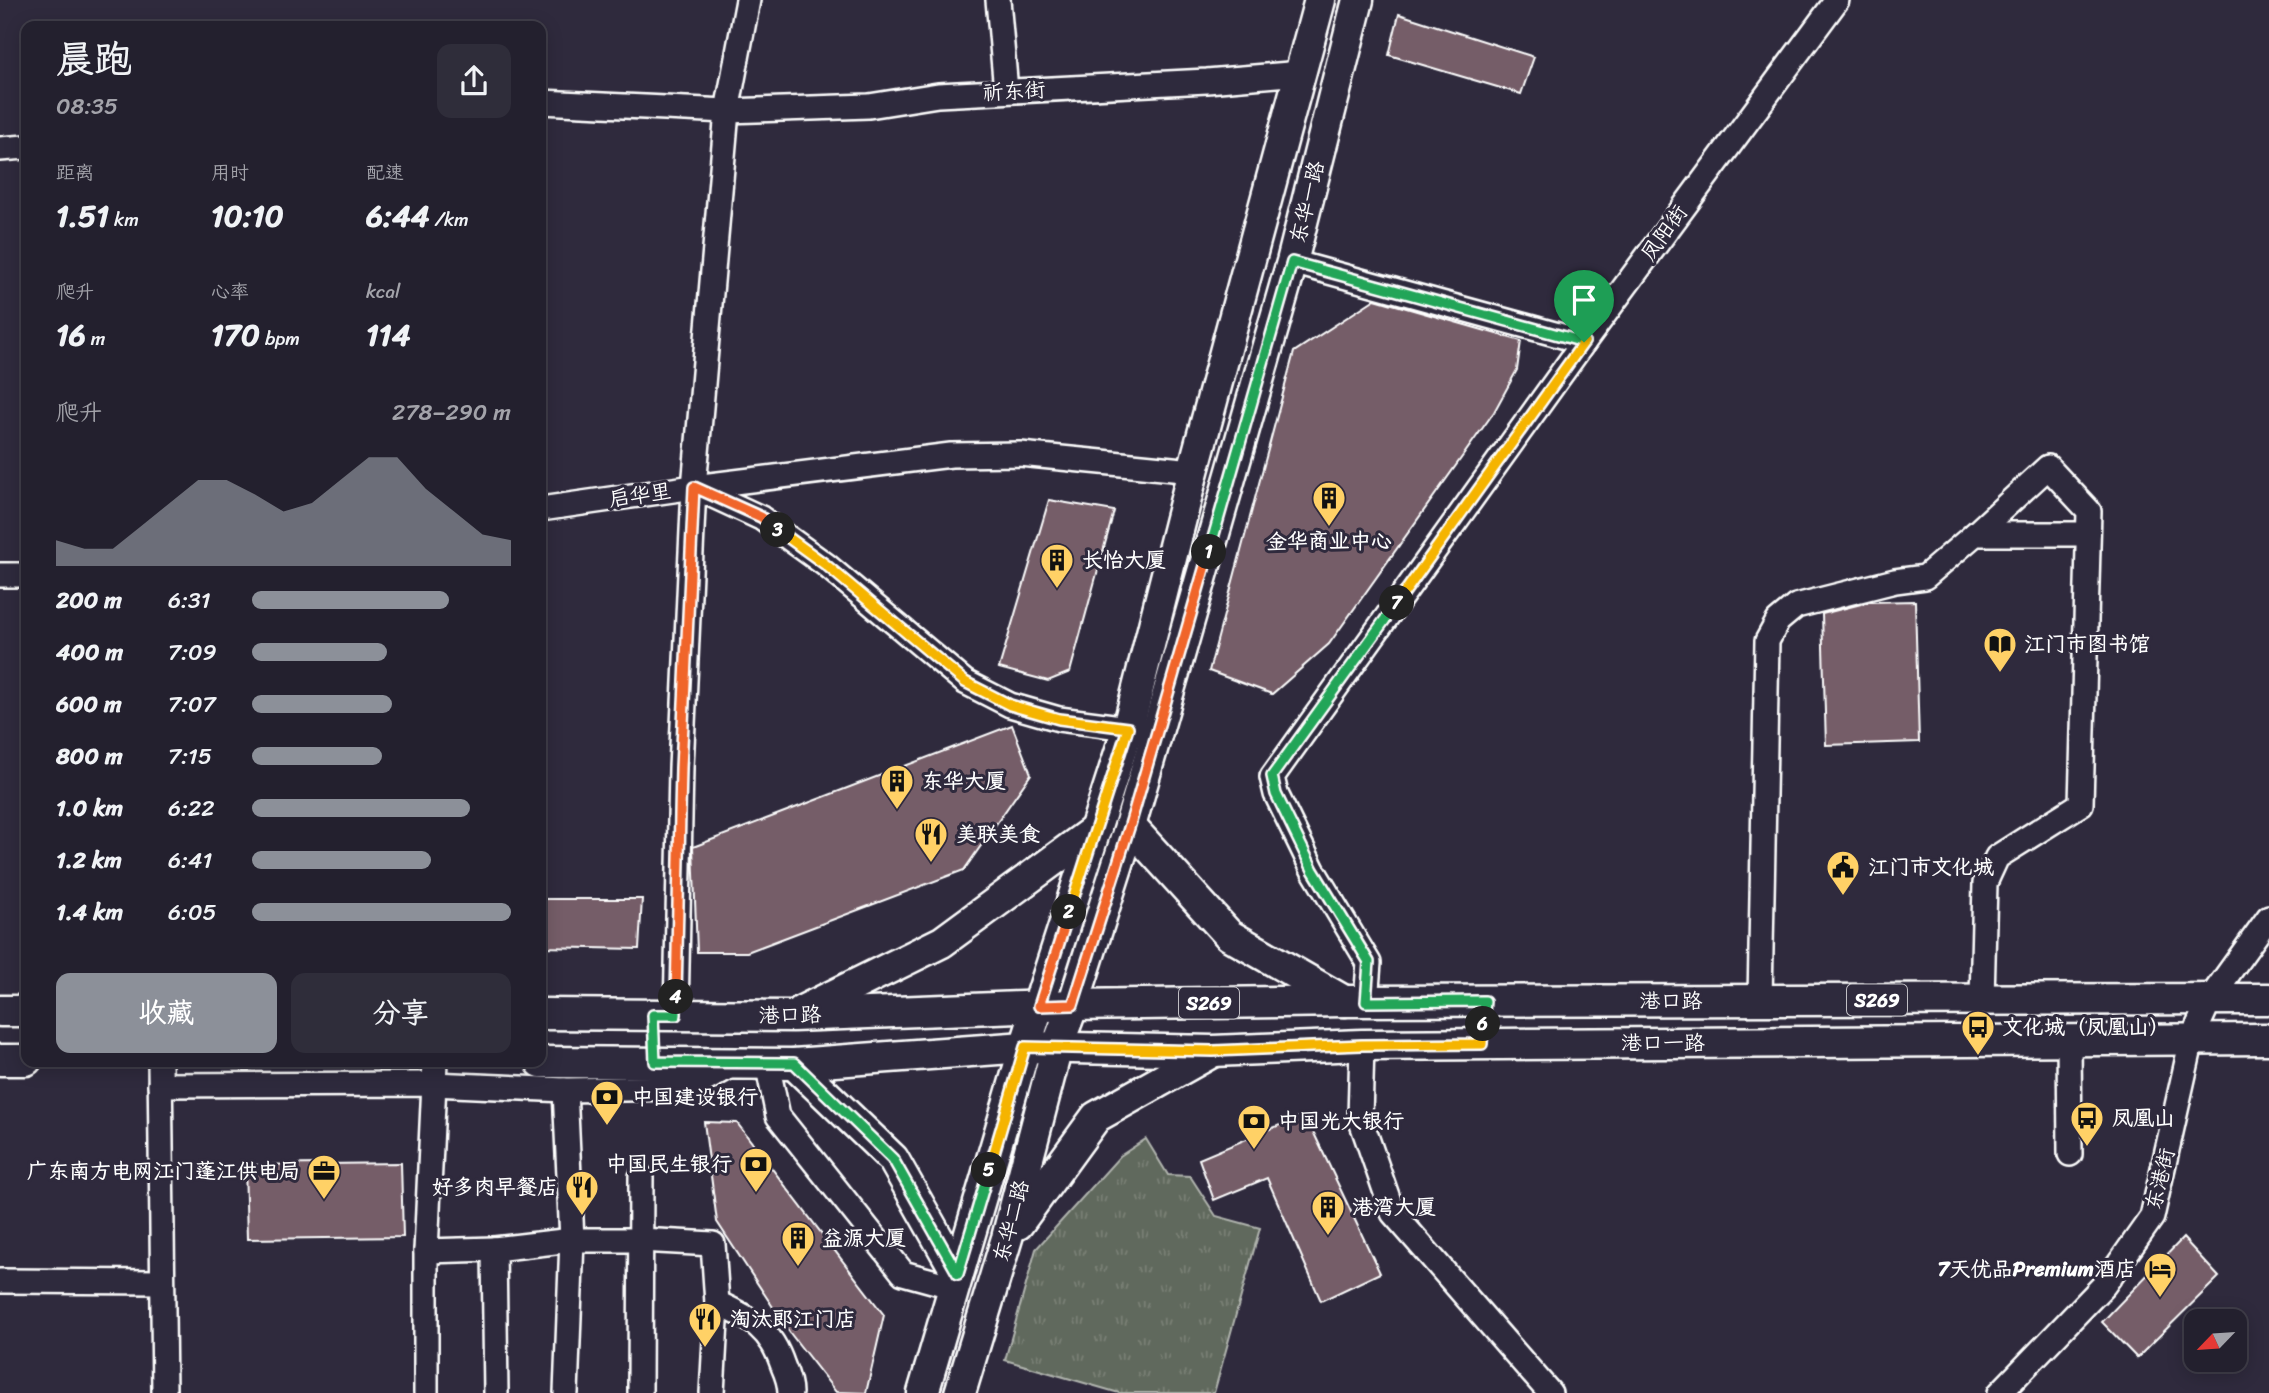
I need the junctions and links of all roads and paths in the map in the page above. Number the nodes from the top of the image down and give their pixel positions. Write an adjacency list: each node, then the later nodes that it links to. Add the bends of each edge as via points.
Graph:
1 (748, 0): 9 (street)
2 (998, 0): 7 (street)
3 (1320, 0): 6 (main road, 东华一路)
4 (1358, 0): 12 (main road, 东华一路)
5 (1837, 0): 13 (street, 凤阳街)
6 (1301, 72): 7 (street, 祈东街); 14 (main road, 东华一路)
7 (1006, 91): 9 (street, 祈东街, via 869,106)
8 (546, 102): 9 (street, 祈东街)
9 (727, 111): 15 (street)
10 (21, 147): 11 (street)
11 (0, 149)
12 (1292, 262): 13 (street); 22 (main road, 东华一路)
13 (1584, 342): 30 (street, 凤阳街, via 1272,776 1276,794 1313,870 1369,962)
14 (1193, 471): 15 (street, via 1020,454 951,455); 21 (main road, 东华一路)
15 (694, 487): 16 (street, 启华里); 21 (street, 启华里, via 761,517 826,565 965,682 1010,705 1059,719); 36 (street)
16 (546, 508)
17 (1975, 534): 18 (street); 18 (street, via 2048,467 2089,512); 28 (street, via 1925,577 1796,606 1778,621 1767,641)
18 (2088, 534): 25 (street, via 2081,803 1997,857 1985,883)
19 (0, 575): 20 (street)
20 (21, 575)
21 (1128, 728): 23 (main road, 东华一路)
22 (1130, 825): 30 (main road, via 1229,935); 31 (main road, 东华一路)
23 (1096, 830): 32 (main road, 东华一路); 37 (main road, via 942,942)
24 (2269, 917): 26 (street, 东港街)
25 (1982, 999): 26 (main road, 港口路 / S269); 28 (main road, 港口路 / S269)
26 (2210, 999): 27 (main road, 港口路 / S269); 38 (street, 东港街)
27 (2269, 999)
28 (1760, 1000): 29 (main road, 港口路 / S269)
29 (1485, 1001): 30 (main road, 港口路 / S269); 41 (main road)
30 (1355, 1002): 31 (main road, 港口路 / S269)
31 (1073, 1005): 32 (main road, S269); 44 (main road, 东华一路)
32 (1039, 1006): 37 (main road, 港口路 / S269); 43 (main road, 东华一路)
33 (0, 1011): 34 (main road)
34 (21, 1011)
35 (546, 1014): 36 (main road, 港口路 / S269)
36 (665, 1015): 37 (main road, 港口路 / S269); 49 (main road)
37 (793, 1016)
38 (2192, 1039): 39 (main road, 港口一路 / S269); 40 (main road, 港口一路 / S269); 77 (street, 东港街, via 2152,1217 2104,1285)
39 (2269, 1039)
40 (2069, 1040): 41 (main road, 港口一路 / S269); 56 (street)
41 (1482, 1044): 42 (main road, 港口一路 / S269)
42 (1362, 1045): 45 (main road, 港口一路 / S269); 76 (street, via 1360,1118 1393,1213)
43 (1025, 1047): 44 (main road, S269); 51 (main road, S269); 63 (main road, 东华二路)
44 (1057, 1047): 45 (main road, 港口一路 / S269); 58 (main road, 东华二路)
45 (1213, 1051): 58 (main road, via 1096,1117)
46 (0, 1060): 47 (main road)
47 (21, 1060)
48 (546, 1062): 49 (main road, S269)
49 (655, 1062): 50 (main road, S269)
50 (729, 1063): 51 (main road, S269); 54 (main road)
51 (780, 1063): 63 (main road, via 893,1159); 63 (street, via 778,1116 903,1273)
52 (434, 1073): 53 (street); 55 (street); 62 (street)
53 (160, 1074): 65 (street)
54 (684, 1088): 55 (street)
55 (565, 1090): 59 (street)
56 (2070, 1154)
57 (641, 1177): 60 (street)
58 (1007, 1238): 75 (main road, 东华二路)
59 (572, 1240): 60 (street); 61 (street); 70 (street)
60 (640, 1240): 66 (street, via 713,1244); 71 (street)
61 (494, 1249): 62 (street); 69 (street)
62 (426, 1251): 68 (street)
63 (956, 1280): 74 (main road, 东华二路)
64 (0, 1281): 65 (street)
65 (162, 1282): 67 (street)
66 (717, 1303): 72 (street); 73 (street, via 747,1316 768,1334)
67 (164, 1393)
68 (426, 1393)
69 (496, 1393)
70 (566, 1393)
71 (640, 1393)
72 (712, 1393)
73 (790, 1393)
74 (923, 1393)
75 (960, 1393)
76 (1550, 1393)
77 (2000, 1393)

